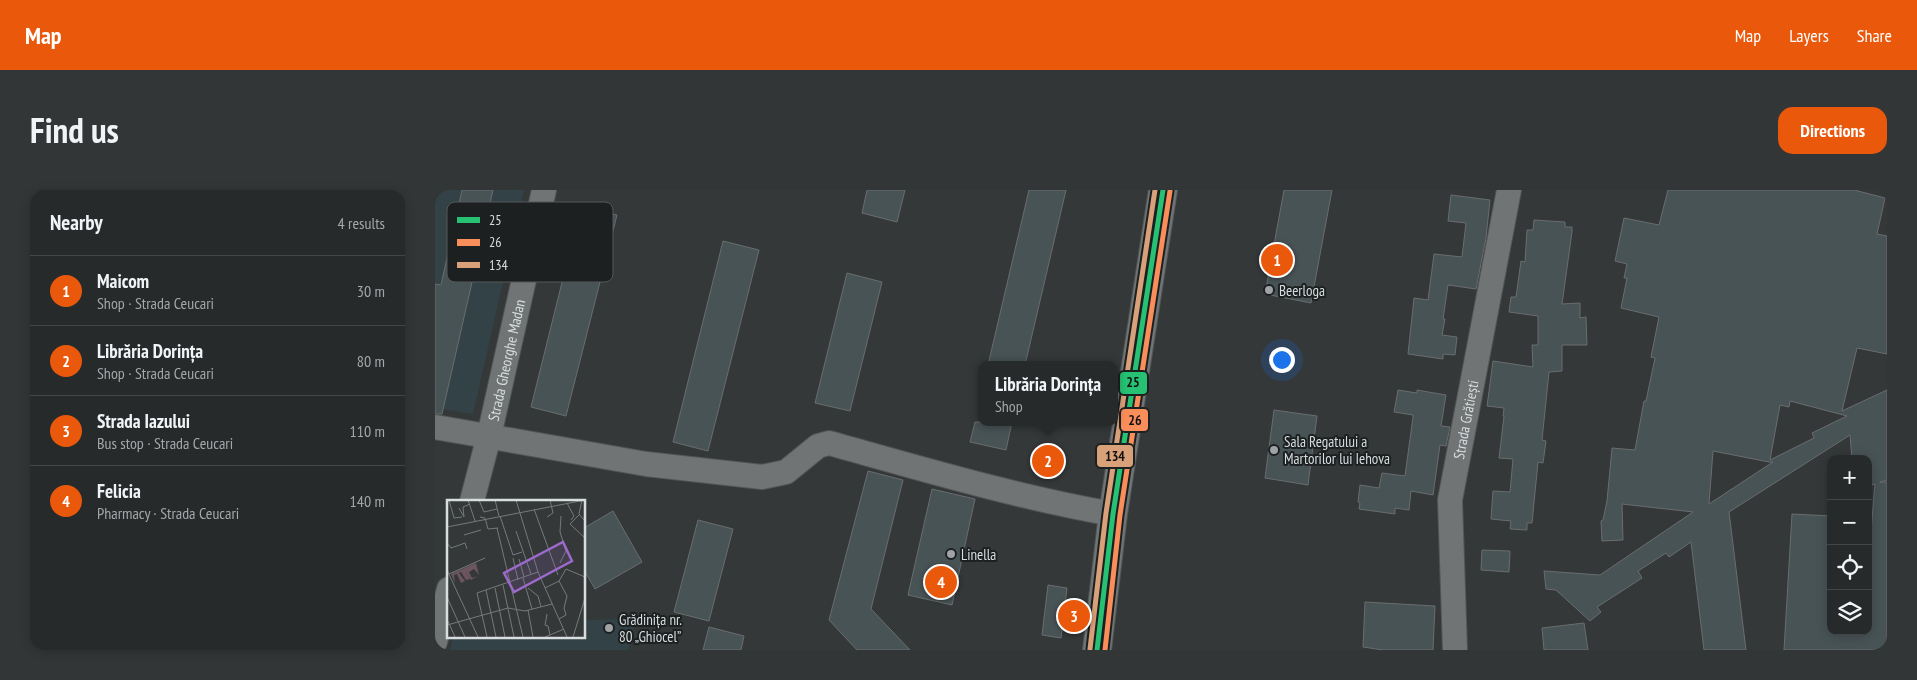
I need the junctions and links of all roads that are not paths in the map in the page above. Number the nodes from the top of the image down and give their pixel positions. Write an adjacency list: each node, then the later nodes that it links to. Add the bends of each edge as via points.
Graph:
1 (1163, 190): 7 (street)
2 (1509, 190): 11 (street, Strada Grătiești, via 1450,500)
3 (523, 282): 5 (street, Strada Gheorghe Madan)
4 (435, 427): 5 (street)
5 (489, 436): 6 (street, Strada Gheorghe Madan); 7 (street, via 647,464 762,477 786,472 814,449 829,443 963,481)
6 (471, 500)
7 (1113, 514): 10 (street)
8 (447, 597): 9 (street)
9 (435, 642)
10 (1097, 650)
11 (1455, 650)

